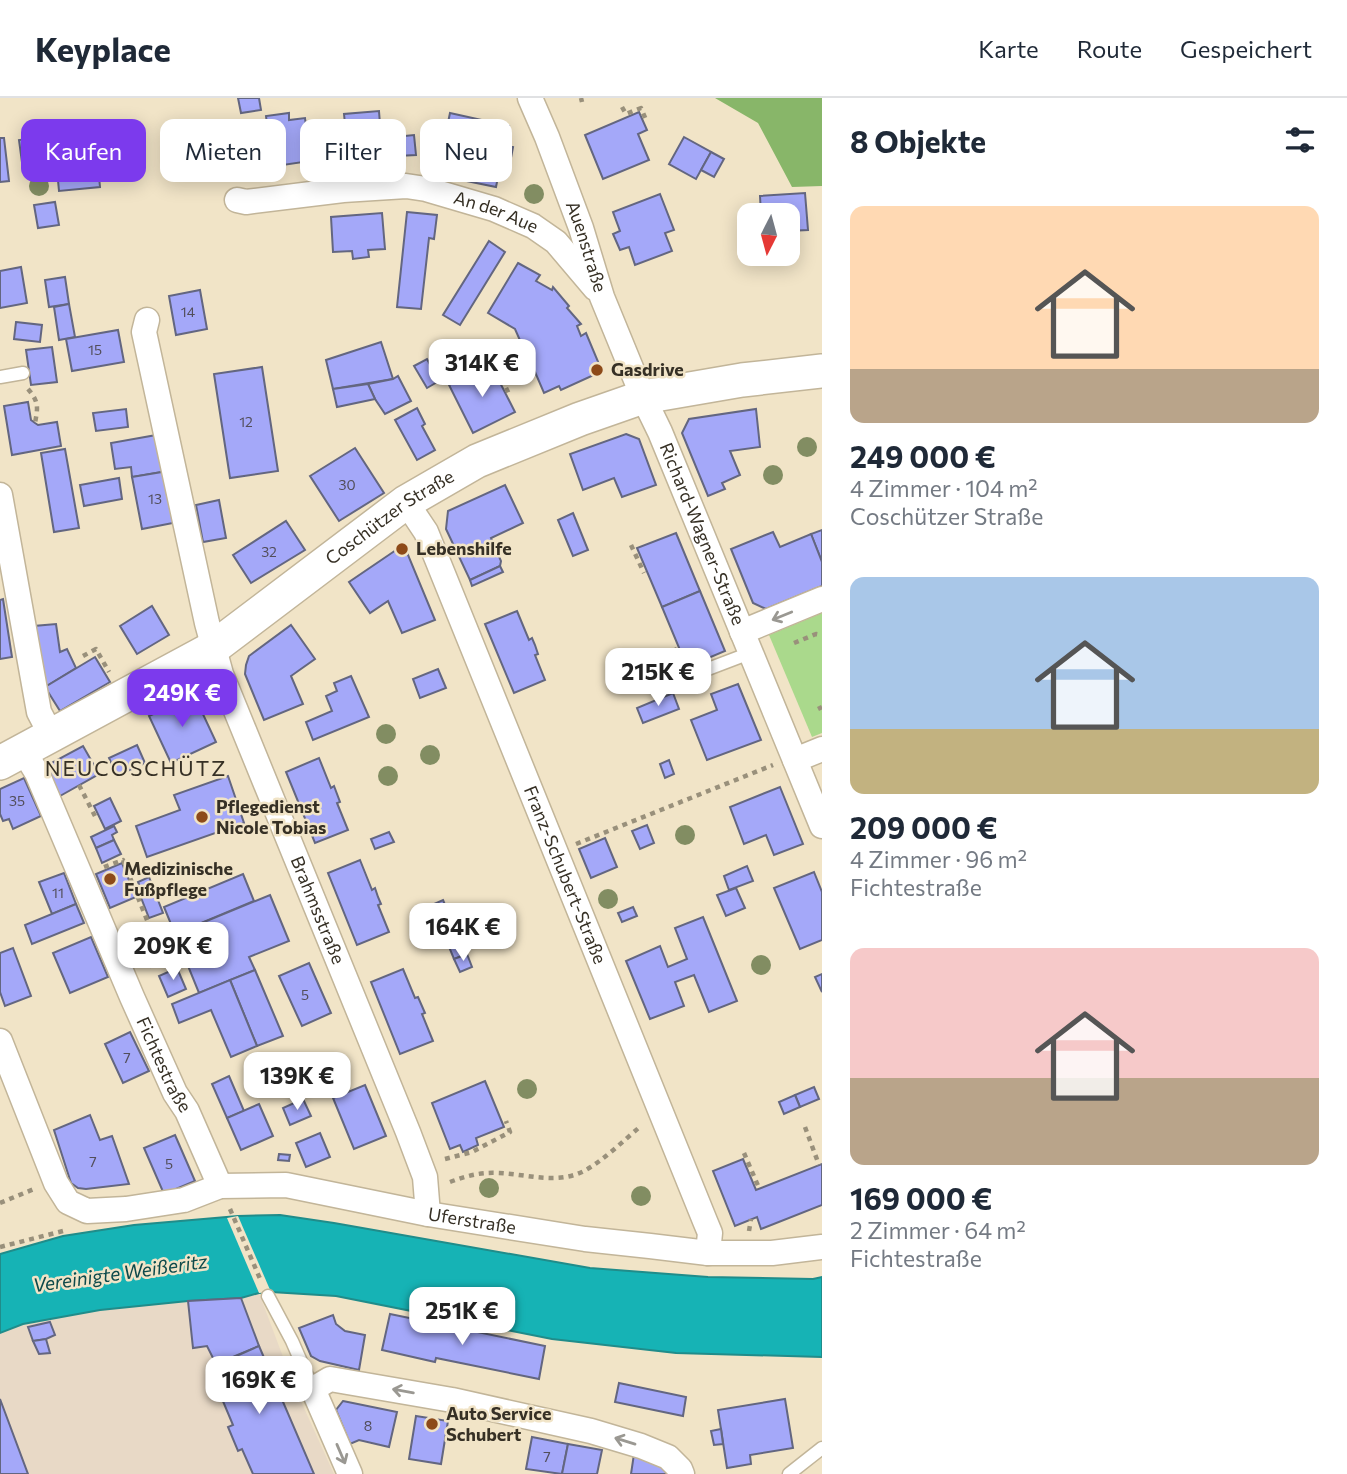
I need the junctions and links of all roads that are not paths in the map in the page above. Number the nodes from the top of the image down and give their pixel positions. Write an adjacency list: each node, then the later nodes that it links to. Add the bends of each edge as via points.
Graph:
1 (530, 98): 3 (street, Auenstraße, via 581,228)
2 (237, 200): 3 (street, An der Aue, via 406,186 426,189 533,226 556,242)
3 (602, 297): 8 (street, Auenstraße)
4 (147, 320): 13 (street, Brahmsstraße, via 144,332)
5 (822, 370): 8 (street, Coschützer Straße)
6 (23, 373): 7 (lane)
7 (0, 377)
8 (643, 397): 10 (street, Coschützer Straße, via 477,461); 12 (street, Richard-Wagner-Straße)
9 (0, 495): 15 (street, Fichtestraße, via 39,712)
10 (406, 502): 13 (street, Coschützer Straße); 23 (street, Franz-Schubert-Straße, via 426,532 710,1233)
11 (822, 599): 12 (street, one-way to 12)
12 (746, 642): 14 (lane, via 666,685 646,681); 17 (street, Richard-Wagner-Straße)
13 (213, 648): 15 (street, Coschützer Straße); 21 (street, Brahmsstraße, via 408,1132 425,1177)
14 (639, 662)
15 (25, 749): 20 (street, Fichtestraße)
16 (822, 749): 17 (street)
17 (795, 760): 18 (street, Richard-Wagner-Straße)
18 (822, 826)
19 (0, 1041): 20 (street, Uferstraße, via 56,1183 68,1202 87,1211 127,1209 184,1200)
20 (220, 1186): 21 (street, Uferstraße, via 286,1185)
21 (428, 1214): 23 (street, Uferstraße)
22 (822, 1247): 23 (street, Uferstraße)
23 (708, 1253)
24 (268, 1296): 25 (lane)
25 (313, 1389): 27 (street, one-way to 27); 28 (street, one-way to 25, via 668,1457 591,1431 330,1379)
26 (822, 1448): 29 (lane)
27 (350, 1474)
28 (682, 1474)
29 (789, 1474)

